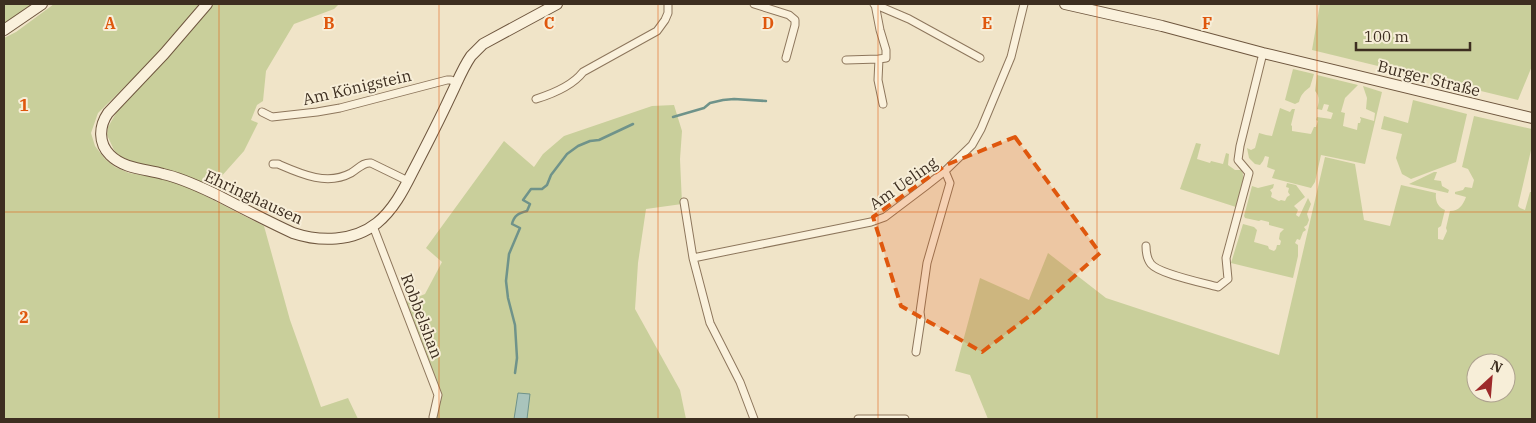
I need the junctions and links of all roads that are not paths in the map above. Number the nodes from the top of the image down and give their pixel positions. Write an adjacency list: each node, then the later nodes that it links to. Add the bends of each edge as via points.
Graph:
1 (42, 4): 9 (main road)
2 (207, 4): 24 (main road, Ehringhausen, via 106,116 100,134 108,152 124,164 179,178 304,237 343,238)
3 (557, 4): 15 (main road, Ehringhausen, via 478,47)
4 (668, 4): 16 (street, via 667,16 654,33 583,72 578,78)
5 (754, 4): 11 (street, via 795,20)
6 (875, 4): 12 (street); 13 (street, via 886,50 886,58)
7 (1024, 4): 21 (street, Am Ueling, via 1011,57 981,129 972,145)
8 (1065, 4): 10 (main road, Burger Straße)
9 (4, 30)
10 (1264, 54): 19 (main road, Burger Straße); 25 (street, via 1240,146 1238,160 1248,174 1226,258 1228,279 1218,287 1160,271 1150,264)
11 (786, 58)
12 (980, 58)
13 (879, 59): 14 (street); 17 (street, via 878,80)
14 (846, 60)
15 (457, 83): 18 (street, Am Königstein, via 447,80 317,112 272,117); 22 (main road, Ehringhausen)
16 (536, 98)
17 (883, 104)
18 (262, 112)
19 (1532, 118)
20 (273, 164): 22 (street, via 309,176 331,179 352,172 366,162)
21 (945, 171): 26 (street, Am Ueling, via 885,217 871,222); 27 (street, via 950,183 928,263)
22 (408, 181): 24 (main road, Ehringhausen, via 390,210)
23 (684, 202): 26 (street)
24 (373, 226): 28 (street, Robbelshan, via 438,395)
25 (1146, 246)
26 (693, 258): 29 (street, via 710,323 740,382)
27 (916, 352)
28 (433, 417)
29 (754, 419)
30 (858, 419): 31 (street)
31 (905, 419)

